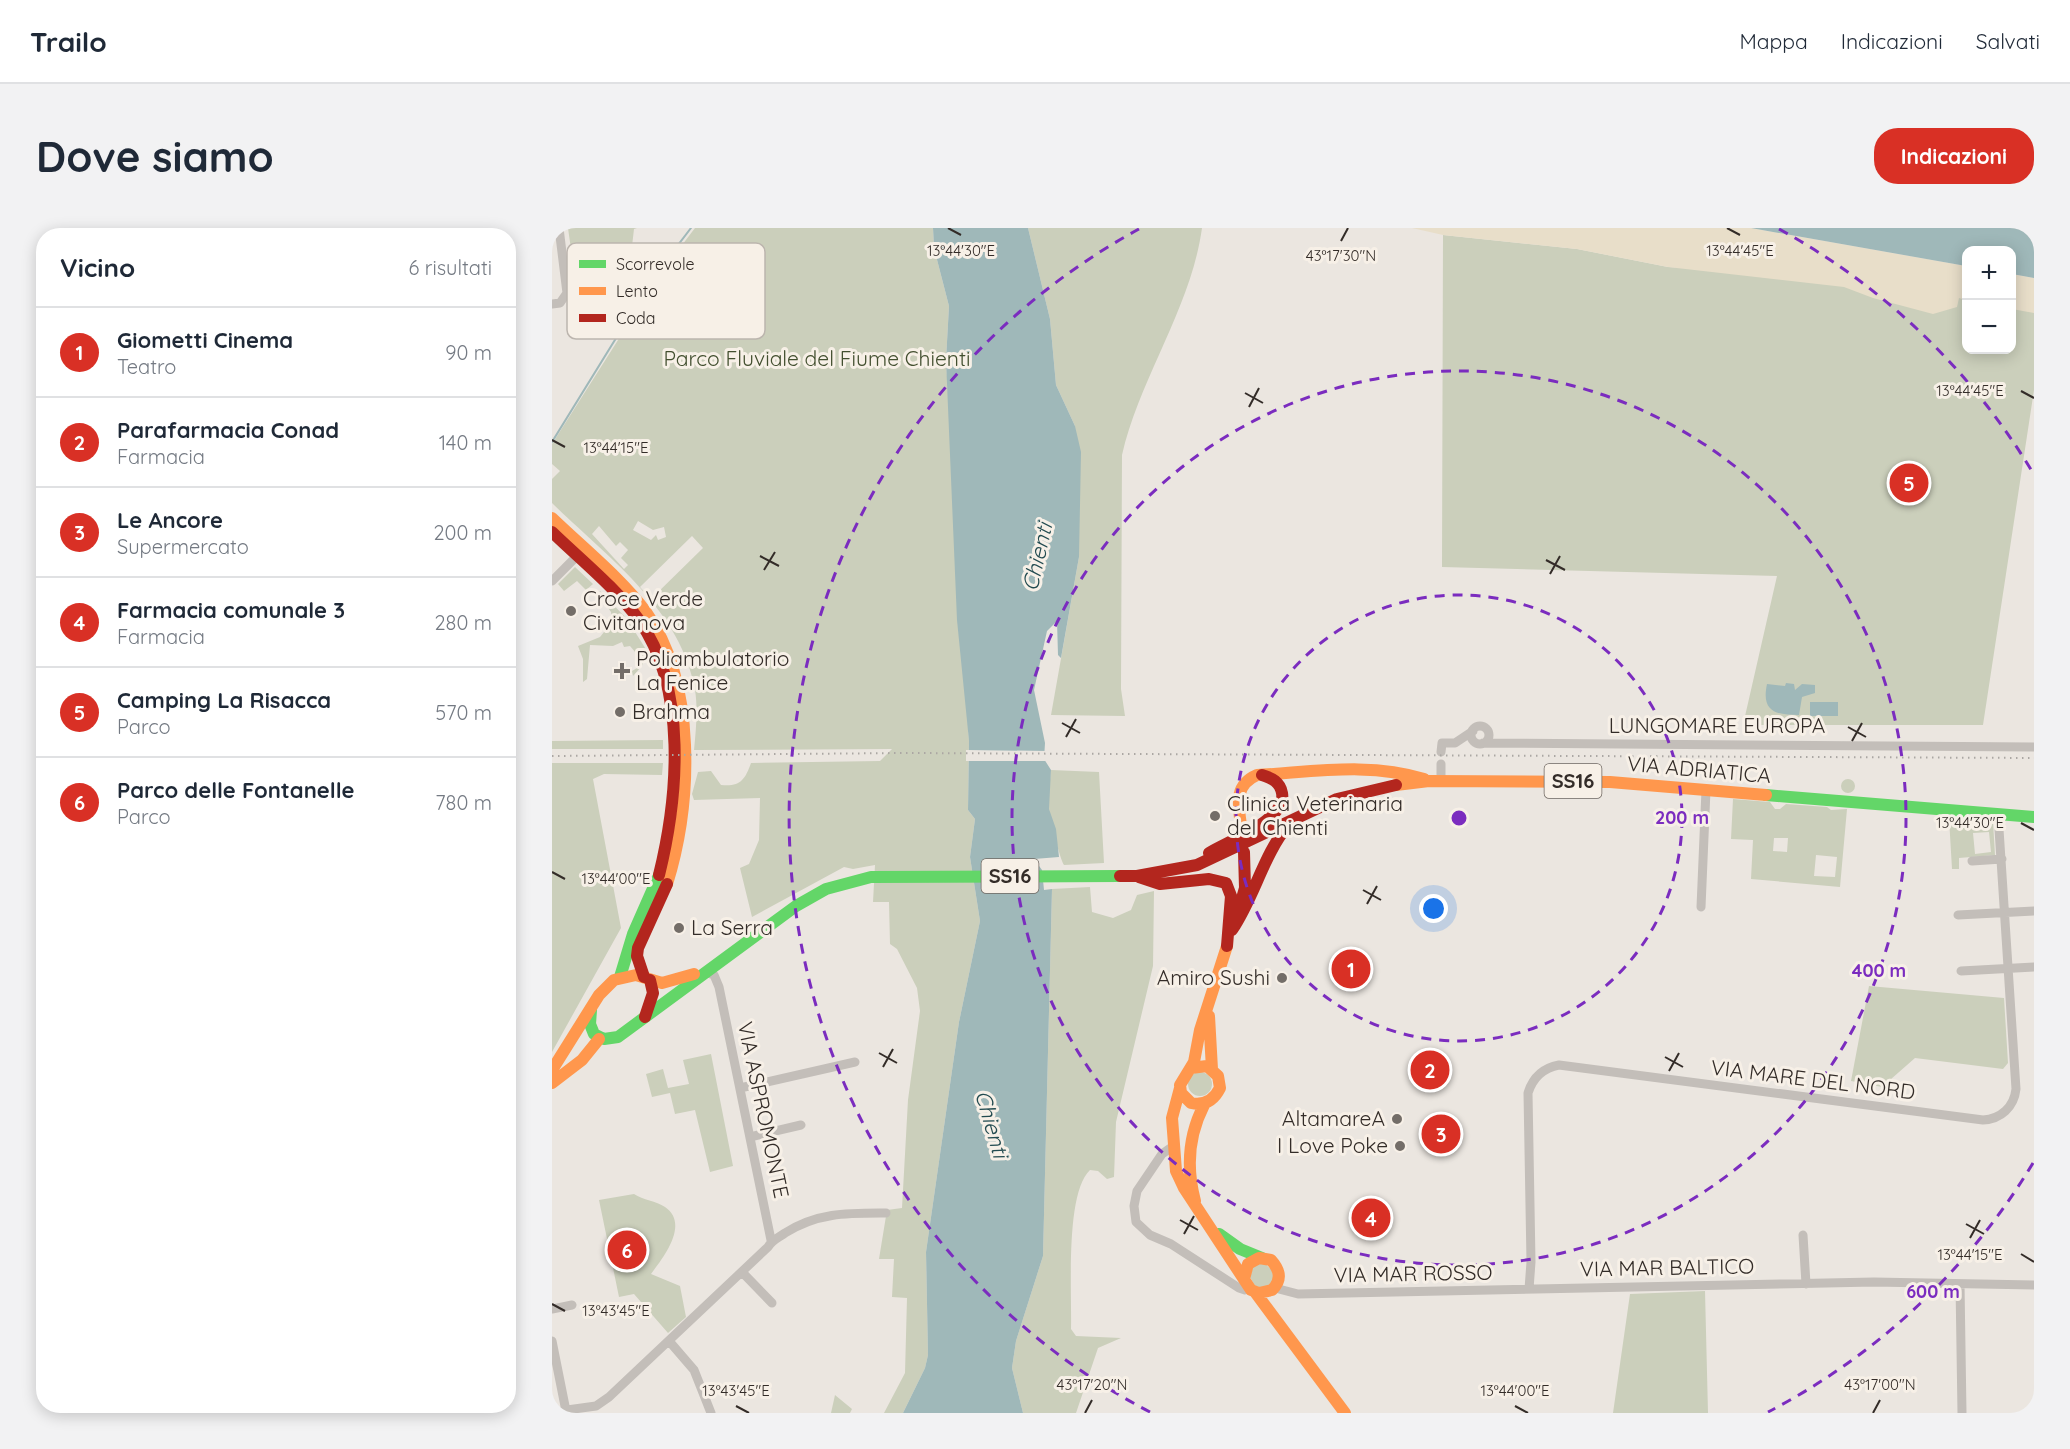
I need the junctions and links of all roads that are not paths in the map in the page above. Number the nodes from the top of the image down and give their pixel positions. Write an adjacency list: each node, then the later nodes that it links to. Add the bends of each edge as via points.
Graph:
1 (559, 228): 2 (street, via 567,293)
2 (556, 303)
3 (552, 518): 6 (main road)
4 (552, 532): 5 (main road)
5 (577, 556): 6 (main road); 7 (street)
6 (602, 574): 39 (main road, via 634,613 652,643 667,680 673,731 665,850); 40 (main road, via 639,603 659,632 676,675 682,712 678,838 668,880 637,956)
7 (552, 581)
8 (1473, 731): 9 (street, via 1481,726); 10 (street, via 1473,740); 13 (street)
9 (1489, 733): 10 (street); 11 (street)
10 (1483, 744): 11 (street, LUNGOMARE EUROPA)
11 (1508, 744): 12 (street, LUNGOMARE EUROPA)
12 (2034, 747)
13 (1442, 748)
14 (1441, 764): 16 (street)
15 (1262, 775): 16 (main road, via 1382,771); 21 (main road, via 1248,778 1240,788 1237,801); 25 (main road, via 1280,786 1280,810 1271,819 1220,846)
16 (1435, 781): 17 (main road, VIA ADRIATICA / SS16, via 1588,781); 20 (main road, VIA ADRIATICA / SS16, via 1360,792)
17 (1706, 790): 18 (main road, VIA ADRIATICA / SS16); 27 (street)
18 (1998, 814): 19 (main road, VIA ADRIATICA / SS16); 23 (street)
19 (2034, 817)
20 (1295, 818): 25 (main road, SS16); 31 (main road, via 1276,840 1252,900)
21 (1241, 825)
22 (1244, 852): 31 (main road, via 1245,888)
23 (2002, 859): 24 (street); 29 (street)
24 (1972, 861)
25 (1197, 865): 26 (main road, SS16)
26 (1133, 876): 32 (main road, SS16, via 859,879 826,889); 33 (main road, via 1160,884 1209,879 1226,883 1232,897 1225,930)
27 (1701, 907)
28 (2034, 911): 29 (street)
29 (2006, 913): 30 (street); 36 (street)
30 (1958, 915)
31 (1232, 930): 33 (main road)
32 (749, 940): 34 (main road, SS16); 40 (main road, SS16, via 691,975 672,982)
33 (1227, 946): 42 (main road)
34 (731, 953): 38 (main road, SS16); 41 (street, VIA ASPROMONTE, via 721,972)
35 (2034, 967): 36 (street)
36 (2009, 968): 37 (street); 69 (street, VIA MARE DEL NORD, via 2016,1089 2011,1106 1999,1117 1983,1120 1559,1065 1547,1068 1536,1077 1528,1093)
37 (1961, 971)
38 (705, 972): 41 (street, via 714,975); 44 (main road, SS16)
39 (620, 977): 40 (main road, SS16); 43 (main road, via 606,987)
40 (647, 978): 44 (main road, via 654,993)
41 (719, 987): 51 (street, VIA ASPROMONTE)
42 (1209, 1005): 47 (main road); 48 (main road)
43 (591, 1010): 45 (main road, via 589,1027); 49 (main road)
44 (644, 1018): 45 (main road, SS16, via 618,1037)
45 (599, 1039): 50 (main road, via 582,1060)
46 (855, 1062): 51 (street)
47 (1191, 1068): 48 (main road, via 1203,1065); 52 (main road, via 1183,1076)
48 (1212, 1069): 53 (main road, via 1220,1088 1214,1100)
49 (552, 1070)
50 (552, 1083)
51 (740, 1088): 55 (street, VIA ASPROMONTE)
52 (1180, 1088): 53 (main road, via 1189,1102); 56 (main road, via 1172,1118)
53 (1204, 1105): 57 (main road, via 1190,1141 1191,1181)
54 (801, 1125): 55 (street)
55 (750, 1137): 61 (street, VIA ASPROMONTE)
56 (1172, 1147): 57 (main road, via 1180,1179); 68 (street, via 1162,1154 1137,1191 1136,1222 1239,1288 1245,1290)
57 (1199, 1210): 59 (main road)
58 (886, 1214): 61 (street, via 831,1214 804,1222)
59 (1212, 1228): 62 (main road, via 1228,1242); 68 (main road)
60 (1803, 1235): 64 (street)
61 (771, 1240): 63 (street)
62 (1262, 1258): 66 (main road, via 1276,1264); 68 (main road, via 1248,1264)
63 (742, 1272): 70 (street); 75 (street)
64 (1806, 1284): 65 (street, VIA MAR BALTICO); 69 (street, VIA MAR BALTICO)
65 (1960, 1284): 67 (street, VIA MAR BALTICO); 80 (street)
66 (1276, 1285): 68 (main road, via 1266,1293); 69 (street, VIA MAR ROSSO, via 1298,1294); 73 (main road, via 1271,1302)
67 (2034, 1285)
68 (1250, 1286): 73 (main road)
69 (1528, 1289)
70 (772, 1303)
71 (572, 1305): 72 (street)
72 (552, 1309)
73 (1273, 1312): 79 (main road)
74 (552, 1341): 76 (street)
75 (669, 1341): 76 (street, via 602,1402); 78 (street, via 694,1370)
76 (566, 1411): 77 (street)
77 (552, 1412)
78 (711, 1413)
79 (1345, 1413)
80 (1962, 1413)

